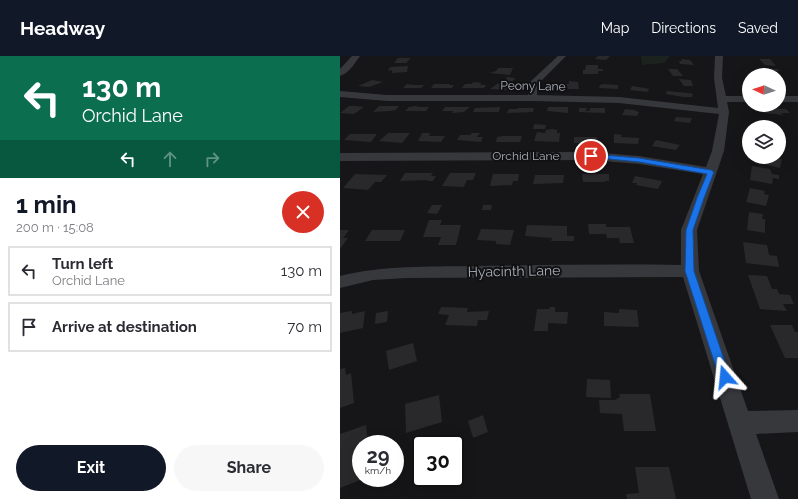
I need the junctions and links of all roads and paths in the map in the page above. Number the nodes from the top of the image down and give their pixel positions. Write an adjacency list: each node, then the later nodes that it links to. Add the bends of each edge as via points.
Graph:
1 (356, 56): 4 (street)
2 (562, 56): 6 (street, via 534,83)
3 (719, 56): 10 (street, via 718,78)
4 (340, 74)
5 (340, 94): 6 (street, Peony Lane, via 387,98)
6 (532, 98): 10 (street, Peony Lane)
7 (786, 99): 8 (street)
8 (798, 99)
9 (742, 101): 10 (street, Peony Lane)
10 (723, 106): 12 (street, via 718,150)
11 (340, 157): 12 (street, Orchid Lane, via 591,156 639,160)
12 (711, 172): 13 (street, via 690,230)
13 (690, 271): 14 (street, Hyacinth Lane, via 402,271 361,276); 16 (street)
14 (340, 282)
15 (798, 421): 16 (street)
16 (740, 423): 17 (street)
17 (765, 499)

